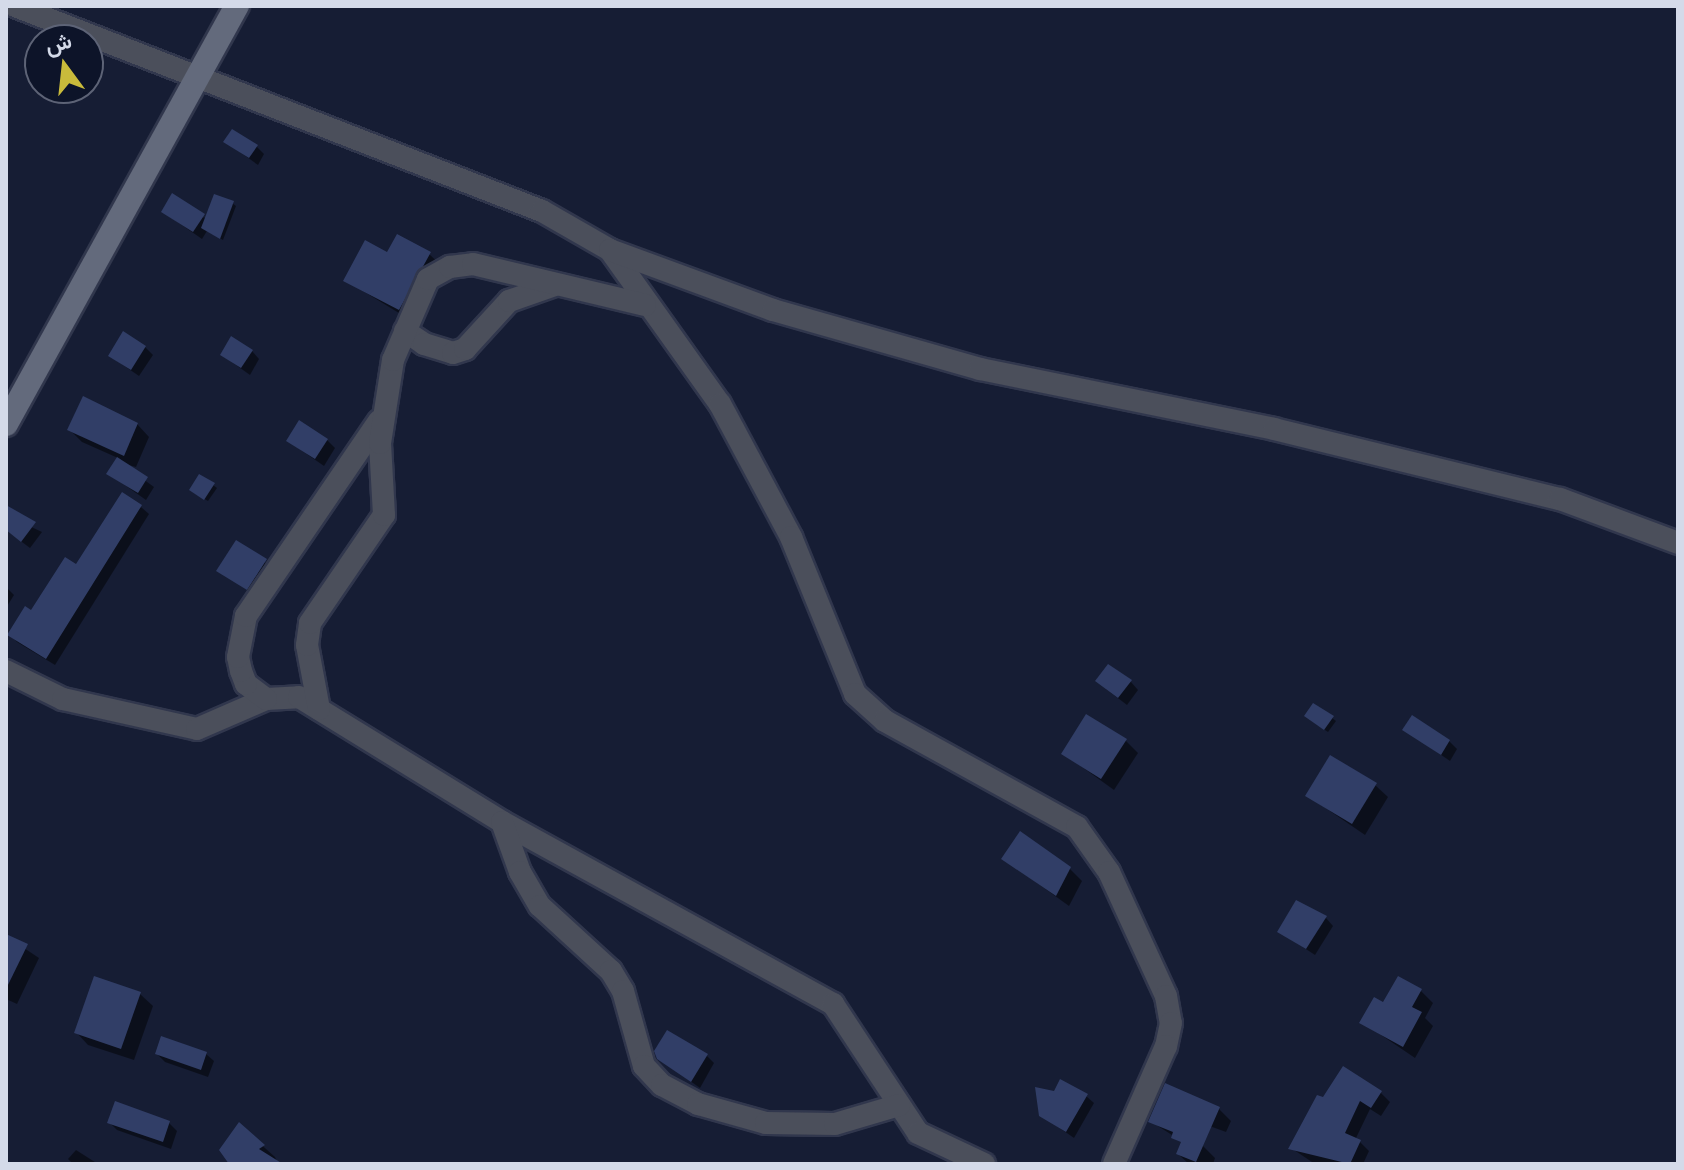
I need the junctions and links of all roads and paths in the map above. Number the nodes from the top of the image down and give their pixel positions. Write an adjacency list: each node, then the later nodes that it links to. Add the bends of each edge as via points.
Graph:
1 (15, 6): 3 (street)
2 (237, 6): 3 (street)
3 (199, 76): 4 (street, via 542,211); 8 (street)
4 (610, 250): 6 (street); 10 (street, via 773,310 980,369 1274,429 1545,495)
5 (555, 285): 6 (street); 7 (street, via 509,301 465,349 453,353); 7 (street, via 473,264 450,267 428,279)
6 (645, 305): 17 (street, via 720,404 791,537 855,694 885,721 1077,827 1109,872 1166,996 1171,1023)
7 (405, 331): 9 (street, via 393,360)
8 (10, 409)
9 (384, 413): 12 (street, via 246,616 238,657 241,671 246,684); 13 (street, via 384,515 310,623 307,645)
10 (1678, 543)
11 (6, 671): 12 (street, via 63,699 197,729)
12 (266, 699): 13 (street, via 299,697)
13 (319, 709): 14 (street)
14 (502, 822): 15 (street, via 833,1004); 15 (street, via 520,872 540,906 611,971 623,991 644,1066 662,1085 698,1104 766,1123 835,1124)
15 (899, 1105): 16 (street, via 918,1133)
16 (984, 1164)
17 (1114, 1164)

